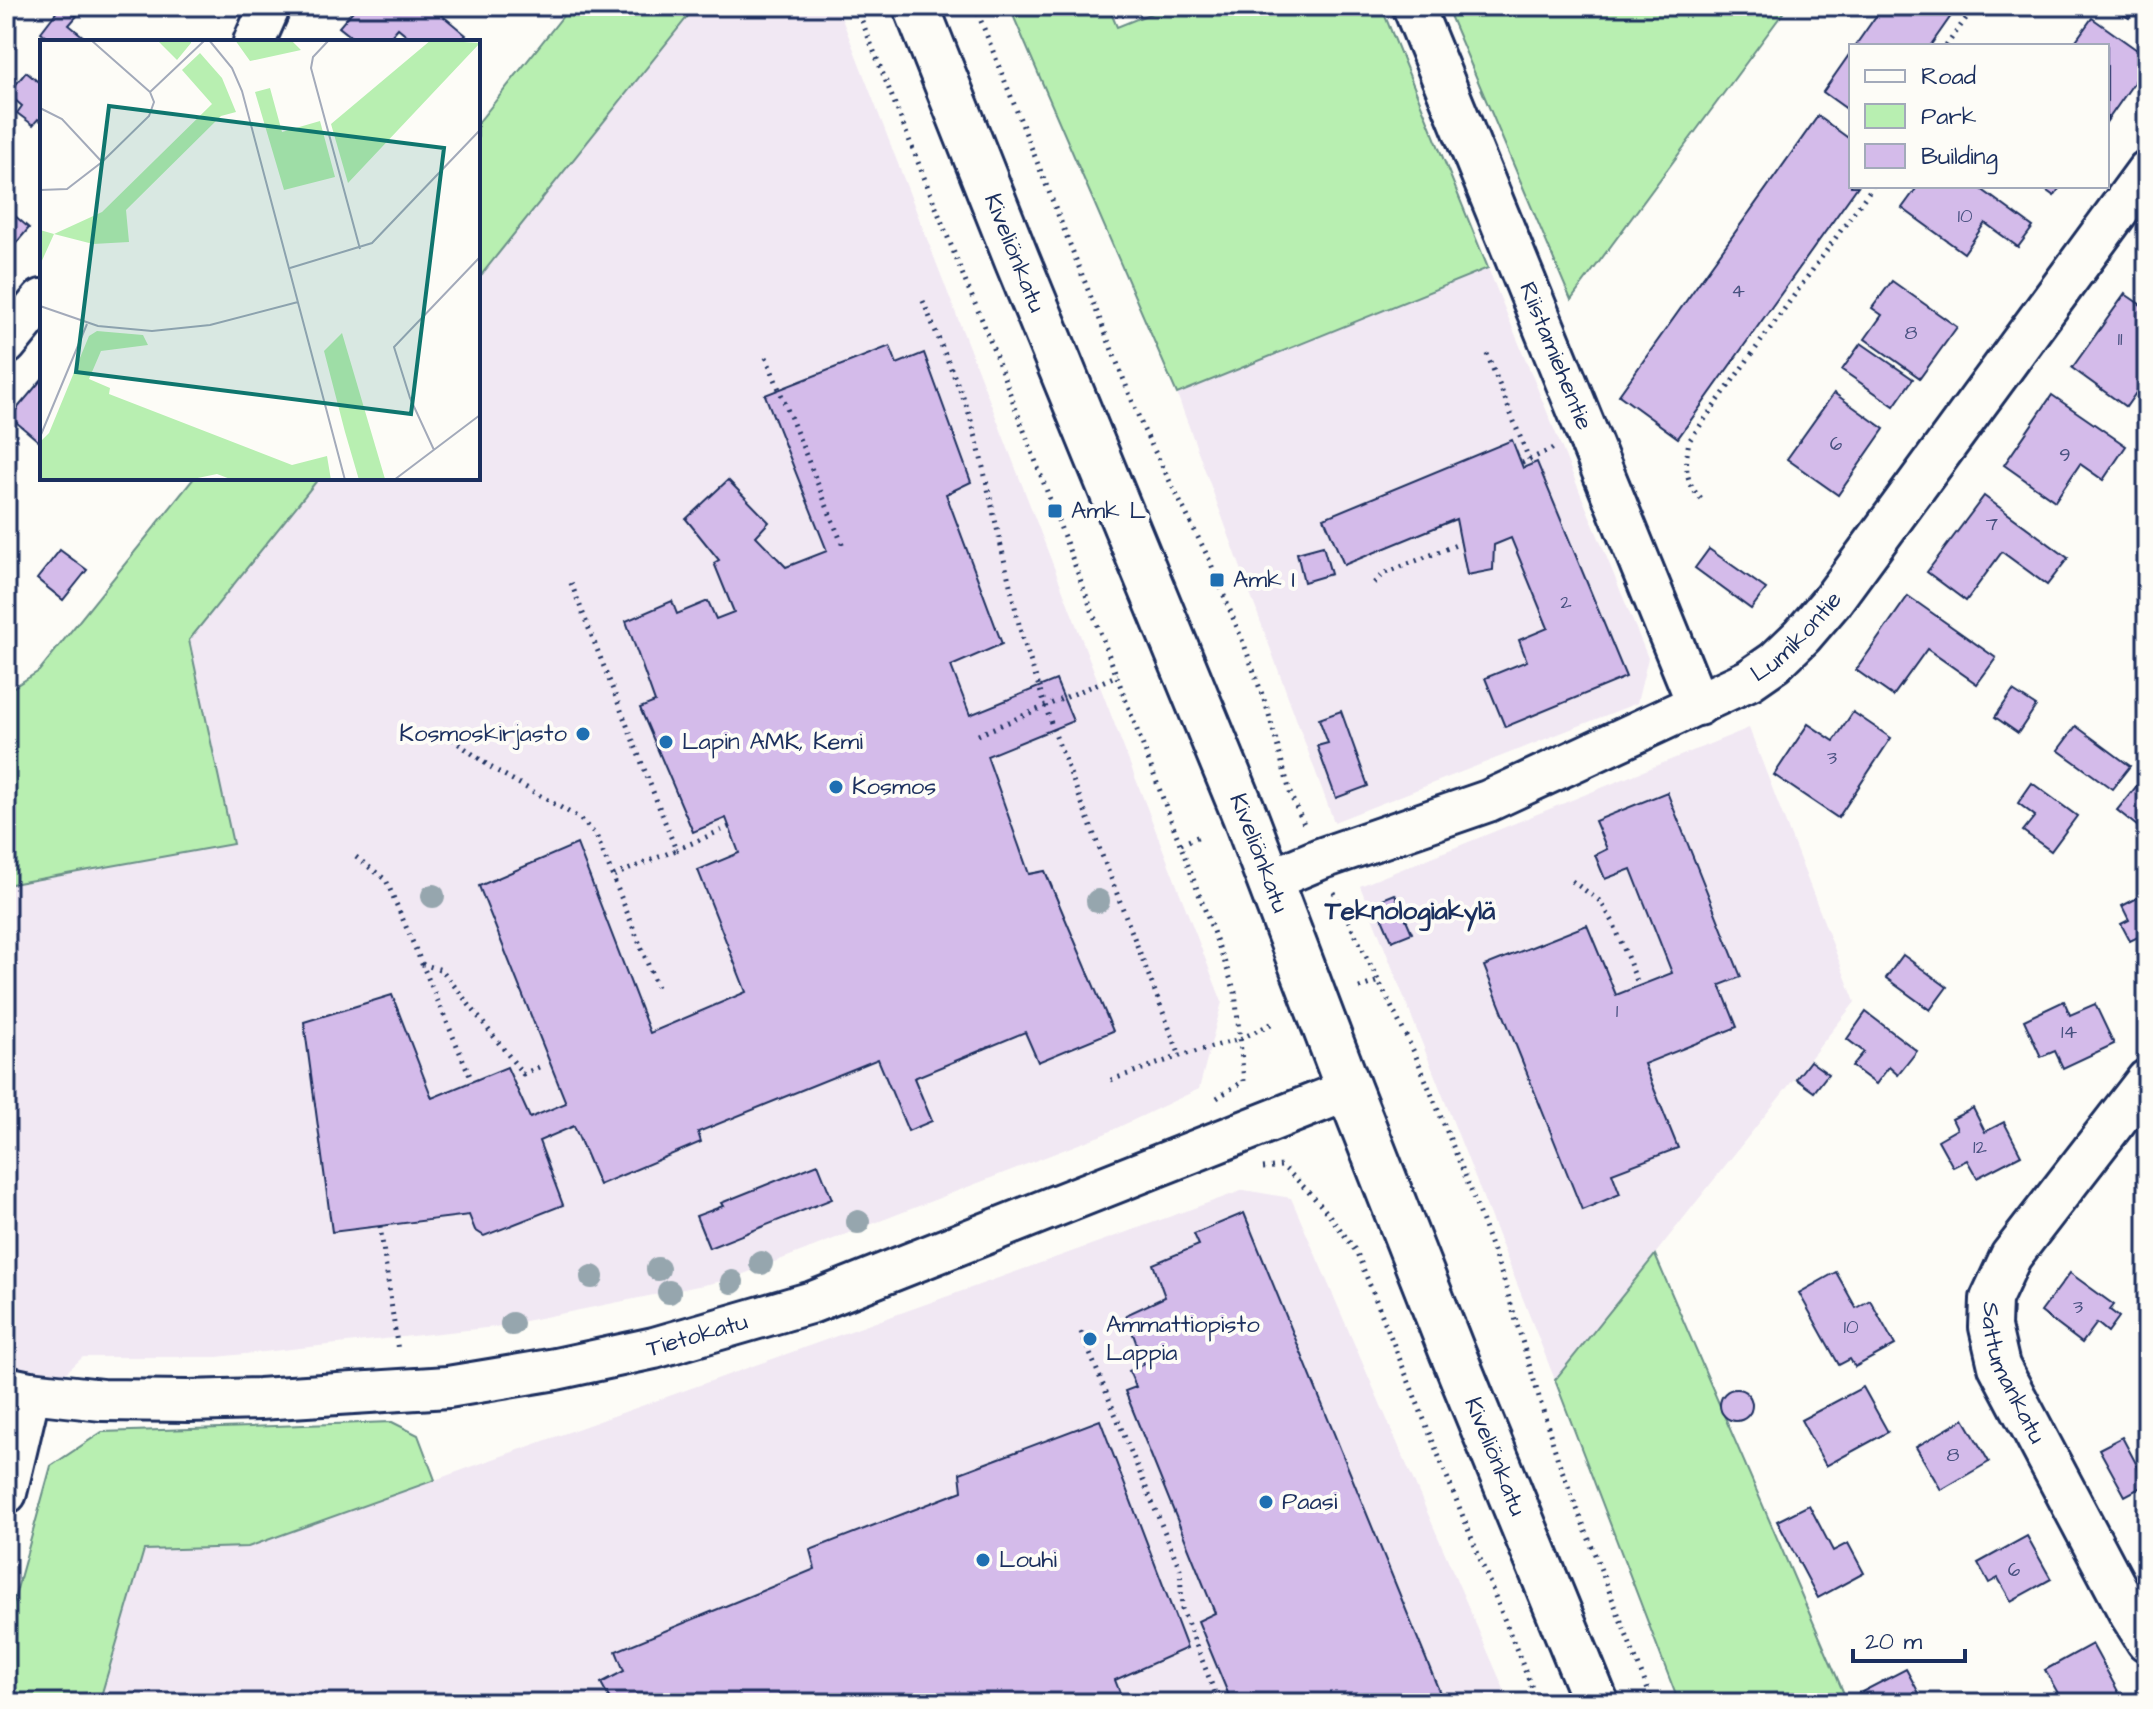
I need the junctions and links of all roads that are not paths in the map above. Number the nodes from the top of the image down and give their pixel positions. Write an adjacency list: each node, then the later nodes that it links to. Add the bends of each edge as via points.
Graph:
1 (270, 6): 4 (street)
2 (916, 6): 9 (main road, Kiveliönkatu)
3 (1413, 6): 8 (street, Riistamiehentie)
4 (255, 40)
5 (2147, 171): 8 (street, Lumikontie, via 1832,601 1775,662)
6 (40, 302): 7 (street)
7 (6, 344)
8 (1698, 705): 9 (street, Lumikontie, via 1488,801)
9 (1270, 880): 11 (main road, Kiveliönkatu)
10 (2147, 1080): 14 (street, Sattumankatu, via 2011,1256 1991,1299 1990,1327 1999,1366)
11 (1349, 1090): 12 (street, Tietokatu, via 813,1302 654,1348 448,1387 188,1401 102,1400); 15 (main road, Kiveliönkatu)
12 (18, 1389): 13 (street)
13 (6, 1493)
14 (2147, 1641)
15 (1596, 1703)

